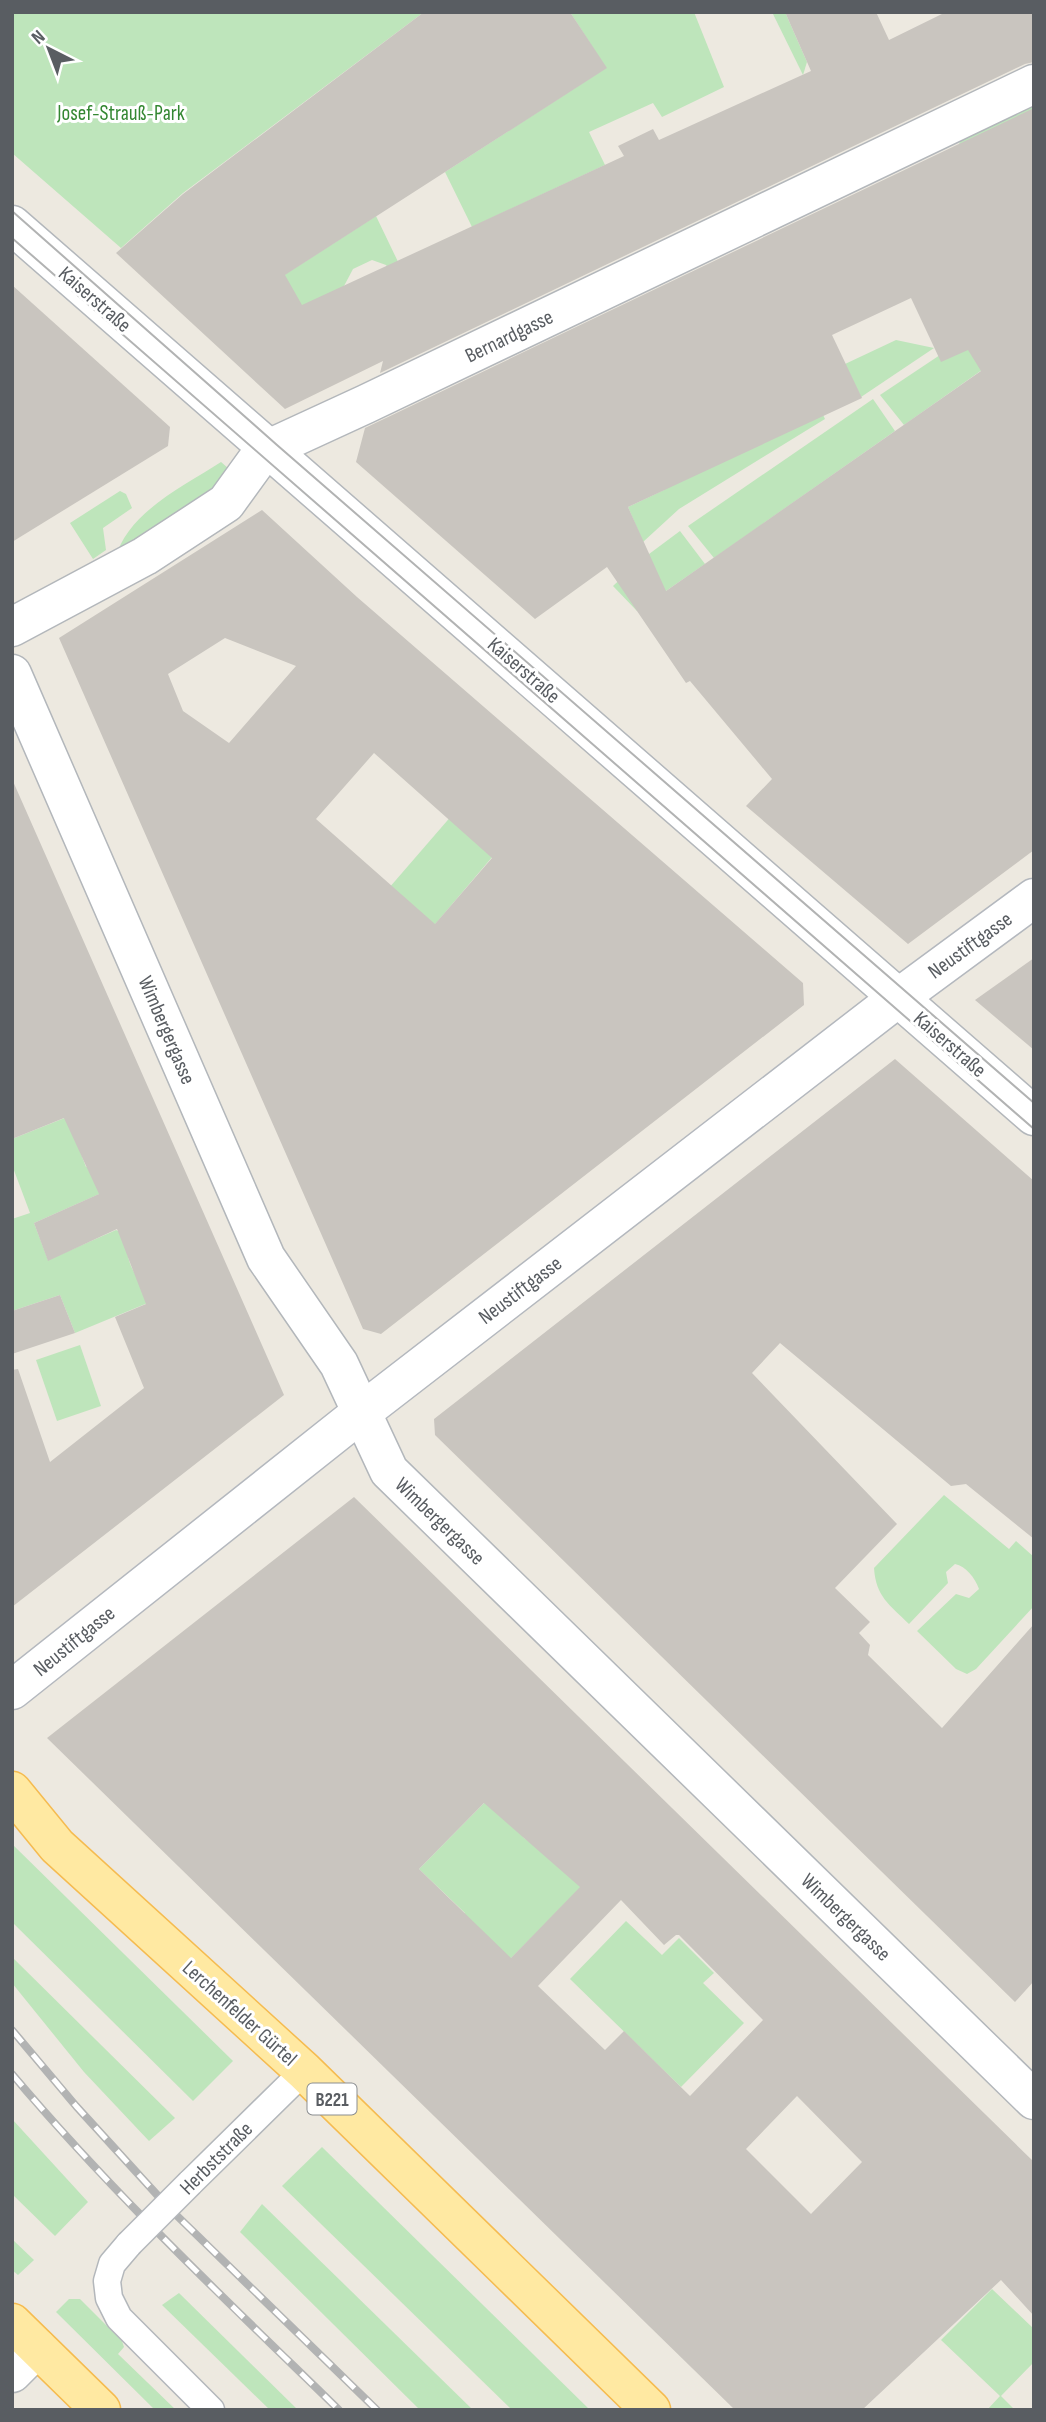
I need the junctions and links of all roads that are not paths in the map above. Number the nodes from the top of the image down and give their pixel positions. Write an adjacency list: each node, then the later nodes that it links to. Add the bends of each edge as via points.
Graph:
1 (1034, 84): 3 (street, Bernardgasse)
2 (12, 225): 3 (street, Kaiserstraße)
3 (268, 450): 4 (street, Bernardgasse, via 226,503 145,556); 7 (street, Kaiserstraße)
4 (12, 627)
5 (12, 674): 9 (street, Wimbergergasse, via 266,1258 339,1364)
6 (1034, 898): 7 (street, Neustiftgasse)
7 (898, 998): 8 (street, Kaiserstraße); 9 (street, Neustiftgasse)
8 (1034, 1116)
9 (362, 1412): 10 (street, Neustiftgasse); 13 (street, Wimbergergasse, via 389,1471)
10 (12, 1690)
11 (12, 1791): 12 (main road, Lerchenfelder Gürtel / B221, via 57,1846)
12 (304, 2071): 16 (lane, Herbststraße, bridge, via 129,2244 112,2264 107,2281 118,2318); 17 (main road, Lerchenfelder Gürtel / B221)
13 (1034, 2100)
14 (21, 2348): 15 (main road)
15 (101, 2410)
16 (211, 2410)
17 (651, 2410)

